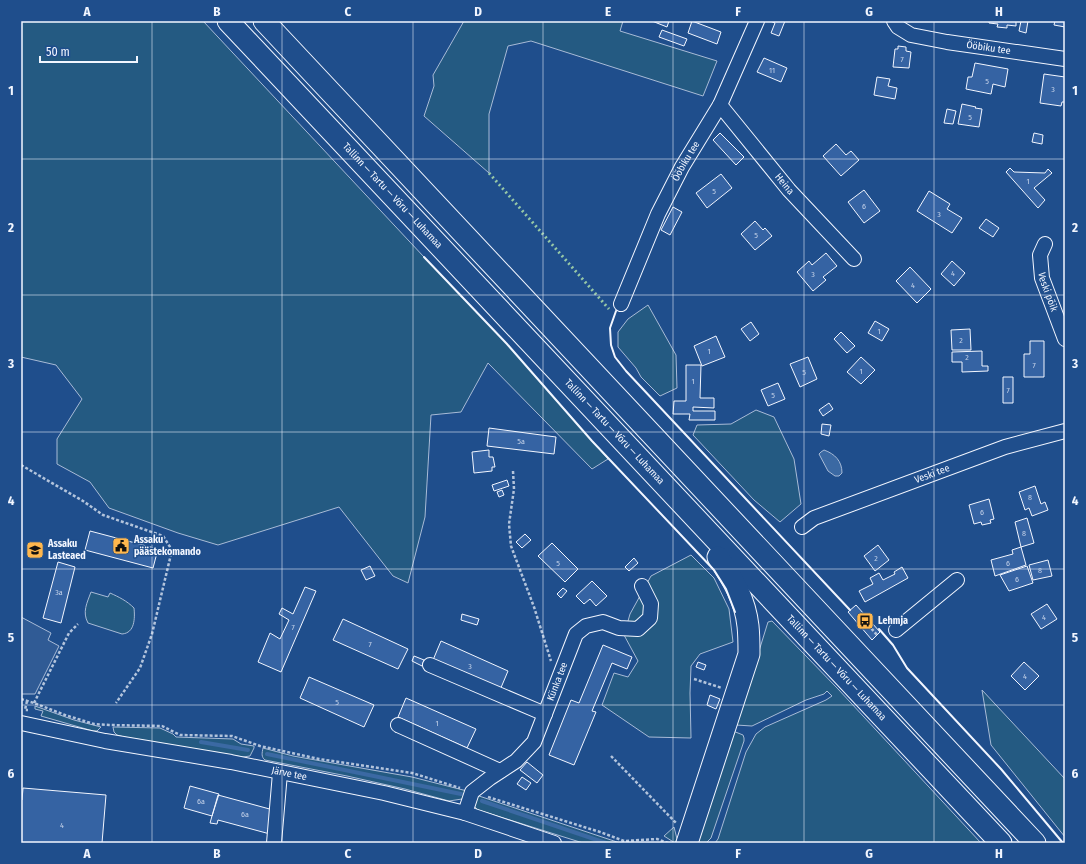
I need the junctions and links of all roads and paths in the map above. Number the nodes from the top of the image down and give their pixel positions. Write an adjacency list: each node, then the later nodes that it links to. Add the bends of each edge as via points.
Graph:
1 (228, 21): 14 (highway, Tallinn — Tartu — Võru — Luhamaa)
2 (264, 21): 44 (highway)
3 (757, 21): 6 (street, Ööbiku tee)
4 (894, 21): 5 (street, Ööbiku tee, via 898,27 911,35)
5 (1065, 59)
6 (720, 105): 8 (street, Heina, via 789,190); 9 (street, Ööbiku tee, via 682,167 658,214)
7 (1045, 244): 10 (street, Veski põik, via 1040,255 1042,278)
8 (854, 259)
9 (621, 304)
10 (1065, 339)
11 (1065, 431): 15 (street, Veski tee, via 1005,447 814,518)
12 (21, 465): 29 (path, via 103,514 163,536 172,550 152,634 140,668)
13 (513, 471): 24 (path, via 514,489 509,524 511,546)
14 (679, 501): 25 (highway, via 732,577 744,602 749,654); 43 (highway, Tallinn — Tartu — Võru — Luhamaa)
15 (802, 527)
16 (957, 580): 20 (street)
17 (642, 586): 24 (street, Künka tee, via 652,604 650,618 638,629 619,628 603,622 586,626 576,634)
18 (865, 621): 21 (path)
19 (78, 624): 28 (path, via 69,633)
20 (896, 630)
21 (877, 635)
22 (430, 666): 31 (street)
23 (694, 679): 25 (path)
24 (558, 682): 31 (street, Künka tee)
25 (736, 692): 39 (highway)
26 (21, 699): 27 (path)
27 (27, 701): 28 (path); 30 (path, via 25,710)
28 (34, 703): 37 (path, via 94,724 162,726 180,735 232,736 260,746 312,758 412,773)
29 (116, 703)
30 (31, 711)
31 (545, 714): 35 (street, Künka tee, via 534,742 516,761)
32 (21, 723): 36 (street, Järve tee)
33 (398, 725): 35 (street)
34 (611, 756): 39 (path, via 676,822)
35 (500, 771): 37 (street, Künka tee)
36 (280, 773): 38 (street, Järve tee, via 384,793); 40 (street)
37 (472, 792): 38 (street); 42 (path, via 624,841 657,839)
38 (465, 813): 41 (street, Järve tee)
39 (688, 840)
40 (274, 843)
41 (554, 843)
42 (668, 843)
43 (1001, 843)
44 (1035, 843)

